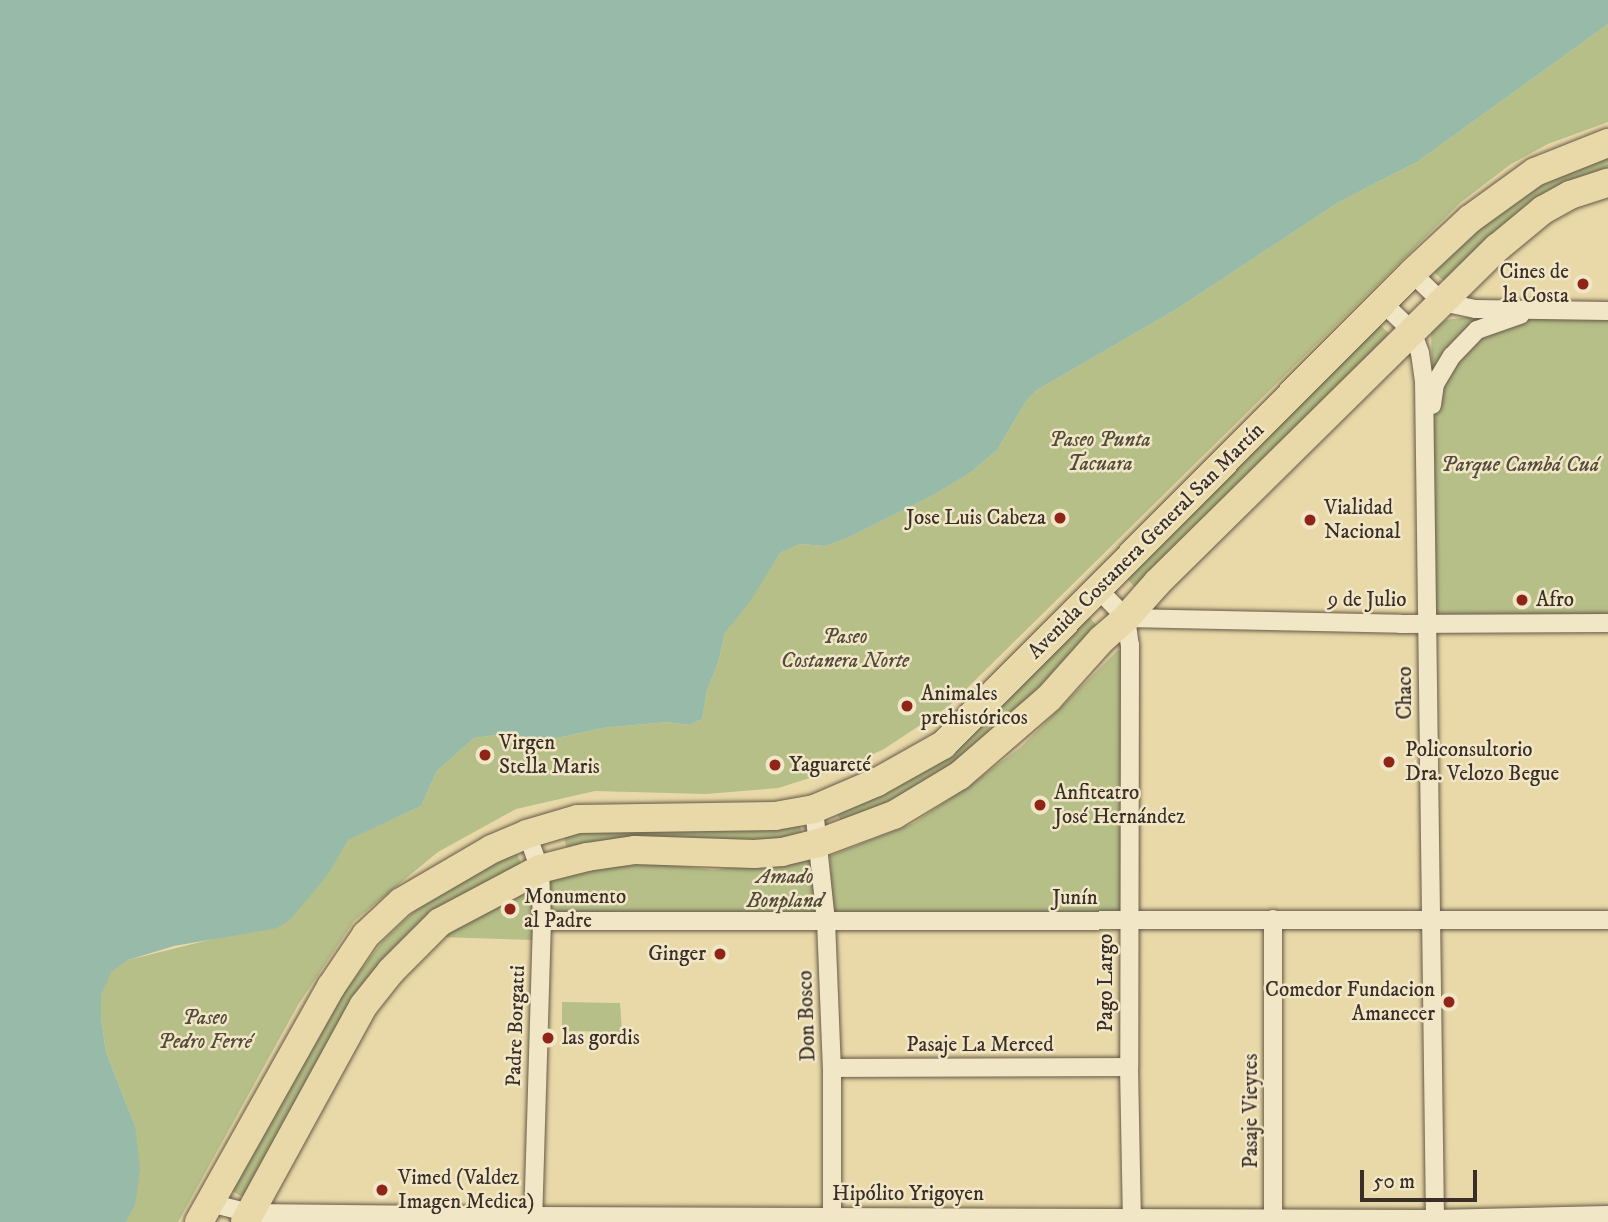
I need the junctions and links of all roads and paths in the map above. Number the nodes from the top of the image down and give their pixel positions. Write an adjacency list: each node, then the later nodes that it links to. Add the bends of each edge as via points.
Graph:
1 (1608, 143): 3 (main road, Avenida Costanera General San Martín, via 1535,172 1470,219)
2 (1608, 183): 4 (main road, Avenida Costanera General San Martín, via 1570,195 1521,226)
3 (1412, 273): 4 (street); 5 (main road, Avenida Costanera General San Martín)
4 (1441, 302): 6 (street, via 1475,309); 8 (main road, Avenida Costanera General San Martín)
5 (1383, 303): 8 (street, Chaco); 10 (main road, Avenida Costanera General San Martín)
6 (1541, 310): 7 (street); 9 (street, via 1477,330 1452,356 1435,384)
7 (1608, 311)
8 (1412, 331): 9 (street, Chaco, via 1424,380); 11 (main road, Avenida Costanera General San Martín)
9 (1426, 442): 12 (street, Chaco)
10 (1098, 589): 11 (street); 14 (main road, Avenida Costanera General San Martín, via 943,745 877,782)
11 (1126, 618): 12 (street, 9 de Julio); 16 (main road, Avenida Costanera General San Martín, via 1049,698 963,773 894,815); 23 (street, Pago Largo, via 1130,645)
12 (1428, 623): 13 (street, 9 de Julio); 19 (street, Chaco)
13 (1608, 623)
14 (814, 809): 15 (main road, Avenida Costanera General San Martín, via 775,816 578,819); 16 (street, Don Bosco)
15 (527, 834): 17 (street, Padre Borgatti); 26 (main road, Avenida Costanera General San Martín, via 410,896 366,936 331,987)
16 (819, 843): 17 (main road, Avenida Costanera General San Martín, via 754,854 635,850); 22 (street, Don Bosco)
17 (540, 869): 21 (street, Padre Borgatti); 28 (main road, Avenida Costanera General San Martín, via 440,922 391,971 365,1004)
18 (1273, 919): 19 (street, Junín); 23 (street, Junín); 29 (street, Pasaje Vieytes)
19 (1430, 919): 20 (street, Junín); 33 (street, Chaco)
20 (1608, 920)
21 (542, 921): 22 (street, Junín); 30 (street, Padre Borgatti)
22 (826, 921): 23 (street, Junín); 25 (street, Don Bosco)
23 (1129, 921): 24 (street, Pago Largo)
24 (1129, 1067): 25 (street, Pasaje La Merced); 32 (street, Pago Largo)
25 (832, 1068): 31 (street, Don Bosco)
26 (204, 1212): 28 (street, Hipólito Yrigoyen)
27 (1608, 1215): 33 (street, Hipólito Yrigoyen)
28 (247, 1217): 30 (street, Hipólito Yrigoyen)
29 (1273, 1218): 32 (street, Hipólito Yrigoyen); 33 (street, Hipólito Yrigoyen)
30 (533, 1219): 31 (street, Hipólito Yrigoyen)
31 (832, 1219): 32 (street, Hipólito Yrigoyen)
32 (1132, 1219)
33 (1435, 1221)

